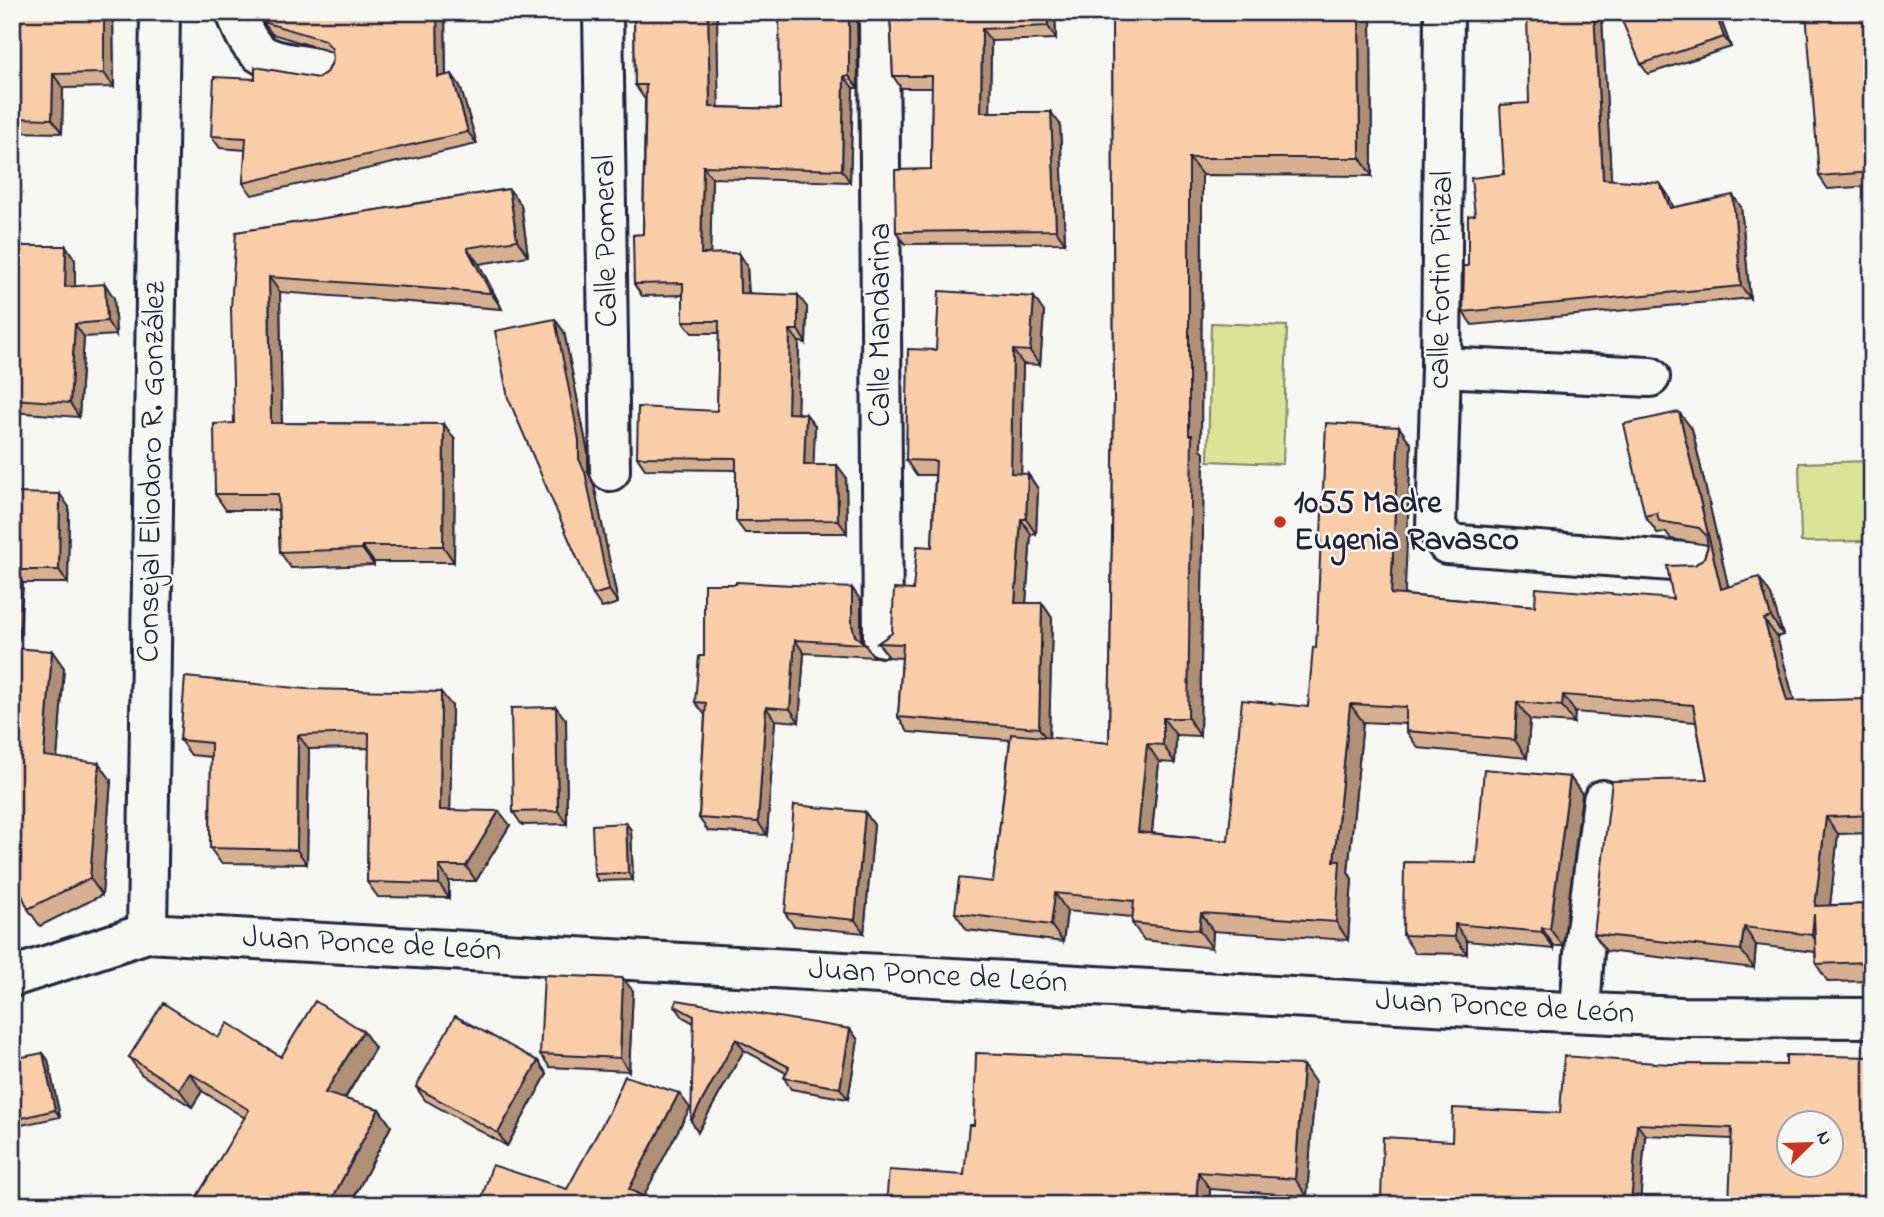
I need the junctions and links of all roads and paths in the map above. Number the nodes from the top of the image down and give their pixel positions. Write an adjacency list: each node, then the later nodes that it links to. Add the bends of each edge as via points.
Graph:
1 (160, 12): 13 (street, Consejal Eliodoro R. González)
2 (236, 12): 6 (street, via 244,37 260,56)
3 (603, 12): 9 (street, Calle Pomeral)
4 (879, 12): 11 (street, Calle Mandarina)
5 (1444, 12): 7 (street, calle fortin Pirizal)
6 (320, 69)
7 (1441, 367): 8 (street); 10 (street, calle fortin Pirizal, via 1436,526 1447,544)
8 (1650, 377)
9 (610, 471)
10 (1699, 563)
11 (883, 637)
12 (1603, 800): 15 (street)
13 (146, 933): 14 (street, Juan Ponce de León); 15 (street, Juan Ponce de León)
14 (12, 977)
15 (1580, 1012): 16 (street, Juan Ponce de León)
16 (1872, 1018)

